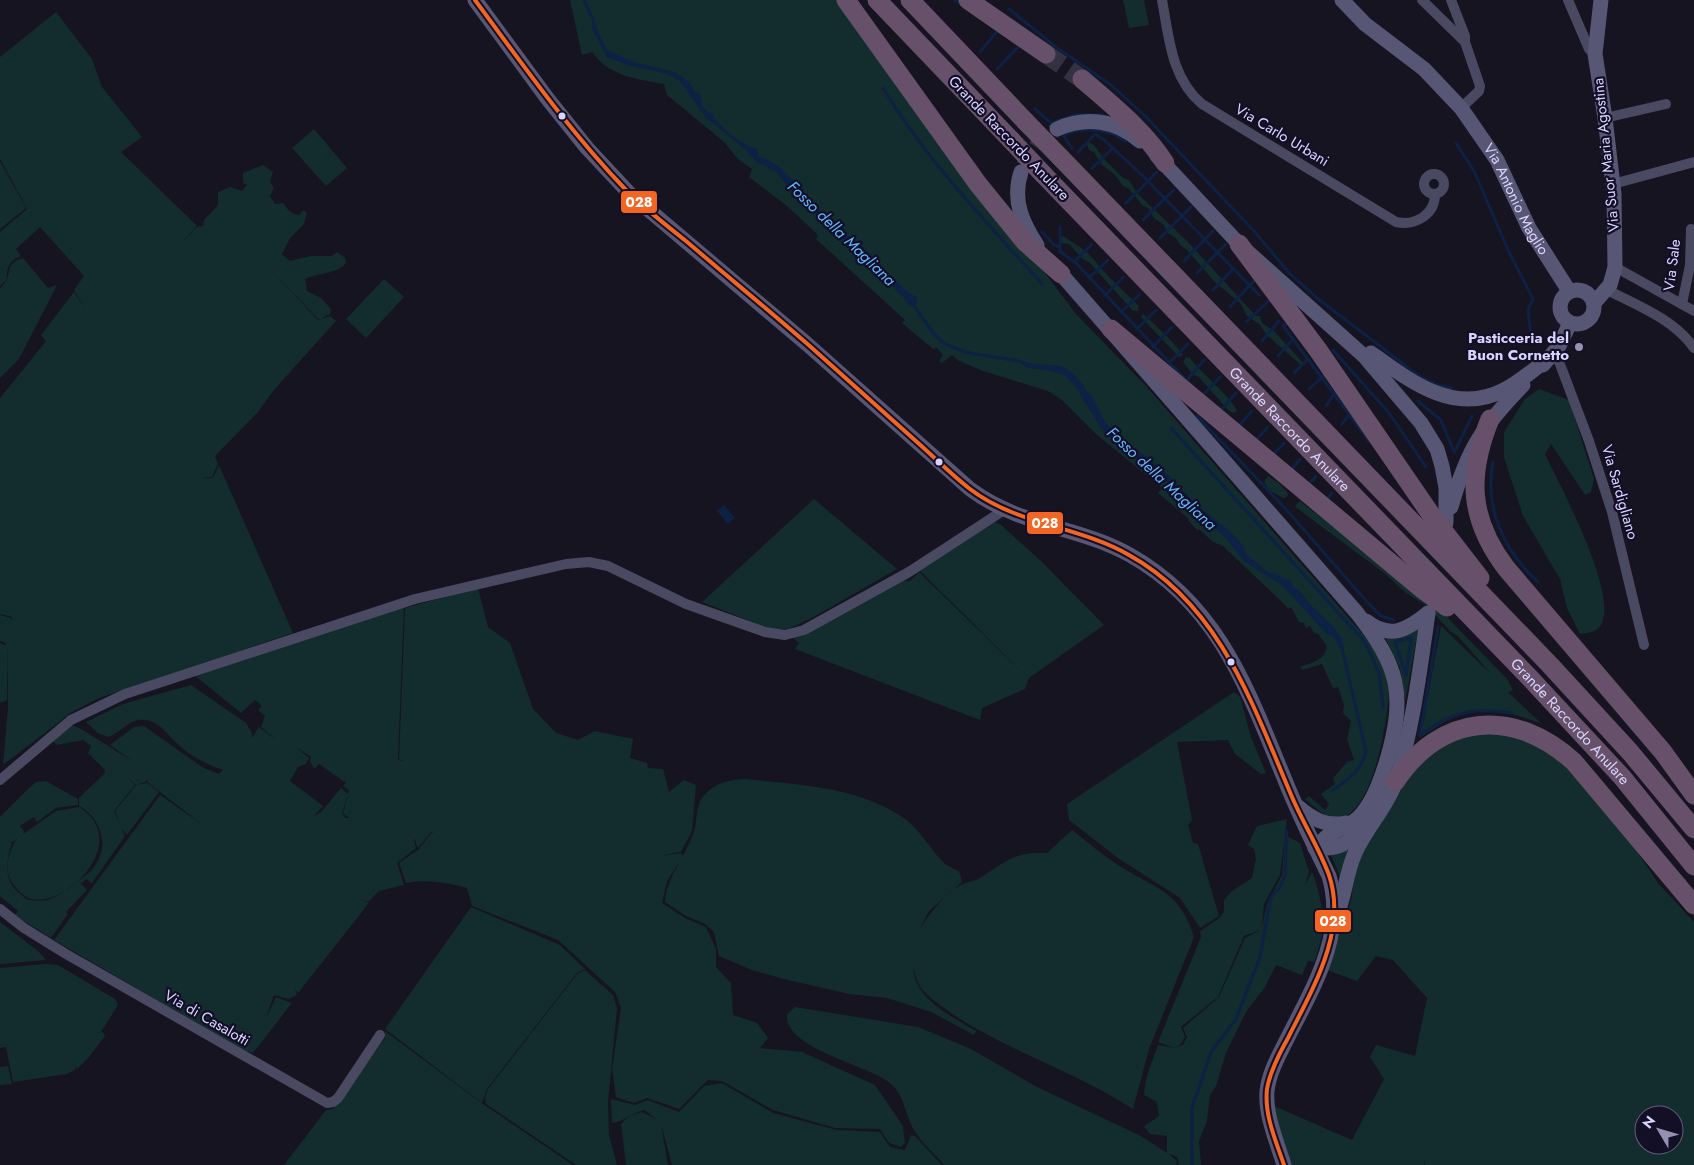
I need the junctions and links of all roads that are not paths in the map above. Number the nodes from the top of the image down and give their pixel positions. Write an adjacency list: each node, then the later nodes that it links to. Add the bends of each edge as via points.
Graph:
1 (475, 0): 41 (main road, via 587,148 630,194 807,344 970,489)
2 (846, 0): 29 (highway, via 978,184 1026,242)
3 (877, 0): 43 (highway, Grande Raccordo Anulare, bridge)
4 (910, 0): 45 (highway, Grande Raccordo Anulare, bridge)
5 (968, 0): 14 (highway)
6 (1162, 0): 25 (street, Via Carlo Urbani, via 1179,74 1189,92 1202,104 1396,222 1410,223 1422,218 1432,206)
7 (1342, 0): 18 (main road, Via Antonio Maglio, via 1365,24 1419,65)
8 (1422, 0): 12 (street)
9 (1568, 0): 15 (street, via 1589,49)
10 (1601, 0): 15 (main road, Via Suor Maria Agostina)
11 (1453, 4): 12 (street, via 1446,15); 13 (street)
12 (1439, 17): 13 (street)
13 (1465, 42): 18 (street, via 1480,88)
14 (1046, 54)
15 (1595, 54): 19 (main road, Via Suor Maria Agostina)
16 (1082, 80): 22 (highway, via 1132,124)
17 (1666, 104): 19 (street)
18 (1461, 108): 31 (main road, Via Antonio Maglio, via 1497,160 1530,228)
19 (1605, 118): 24 (main road, Via Suor Maria Agostina)
20 (1057, 129): 22 (main road, via 1085,121 1116,125 1134,135)
21 (1694, 162): 24 (street)
22 (1165, 163): 27 (main road)
23 (1021, 172): 29 (main road, via 1017,199 1022,219 1038,246)
24 (1613, 184): 28 (main road, Via Suor Maria Agostina)
25 (1435, 194)
26 (1691, 229): 33 (street, Via Sale, via 1690,265)
27 (1239, 244): 35 (main road); 45 (highway, via 1318,350 1432,516)
28 (1615, 267): 30 (main road, Via Suor Maria Agostina); 33 (street)
29 (1061, 274): 37 (main road)
30 (1607, 290): 32 (main road, Via Suor Maria Agostina); 38 (street, via 1657,316 1682,334)
31 (1569, 291): 32 (main road, via 1583,290); 36 (main road, via 1562,297 1560,309)
32 (1594, 303): 36 (main road, via 1590,318 1581,324)
33 (1682, 304): 34 (street)
34 (1694, 311)
35 (1330, 323): 39 (main road, via 1412,382 1449,397 1476,398 1502,391); 40 (main road, via 1374,366 1430,436 1444,471 1446,523 1464,464)
36 (1570, 323): 39 (main road)
37 (1111, 329): 42 (main road); 43 (highway, via 1422,589)
38 (1694, 348)
39 (1552, 355): 40 (main road); 44 (street, Via Sardigliano, via 1589,441 1612,512)
40 (1490, 420): 48 (highway, via 1479,452 1475,481 1478,515 1488,542 1506,568 1663,752)
41 (1004, 510): 46 (street, via 909,572 790,635 765,632 720,617 608,566 589,562 537,569 415,598 125,694 71,720); 49 (main road, via 1026,520 1078,534 1130,556 1194,607 1236,666)
42 (1356, 613): 47 (main road, via 1375,628 1393,632 1411,626 1428,613 1416,696); 50 (main road, via 1391,664 1398,710 1380,780)
43 (1492, 639): 53 (highway, Grande Raccordo Anulare, via 1606,759)
44 (1644, 645)
45 (1532, 646): 51 (highway, Grande Raccordo Anulare, via 1630,752)
46 (0, 780)
47 (1395, 782): 50 (main road, via 1383,806); 54 (highway, via 1421,750 1451,733 1498,725 1534,734 1557,746 1574,762)
48 (1694, 795)
49 (1294, 803): 50 (main road, via 1319,821); 52 (main road)
50 (1361, 825): 52 (main road, via 1343,846); 56 (main road, via 1344,897)
51 (1694, 829)
52 (1315, 848): 56 (main road, via 1332,885)
53 (1694, 866)
54 (1694, 905)
55 (0, 909): 57 (street, Via di Casalotti, via 66,954 327,1103 338,1098)
56 (1333, 926): 58 (main road, via 1321,968 1276,1060 1268,1084 1268,1107)
57 (380, 1035)
58 (1284, 1165)

